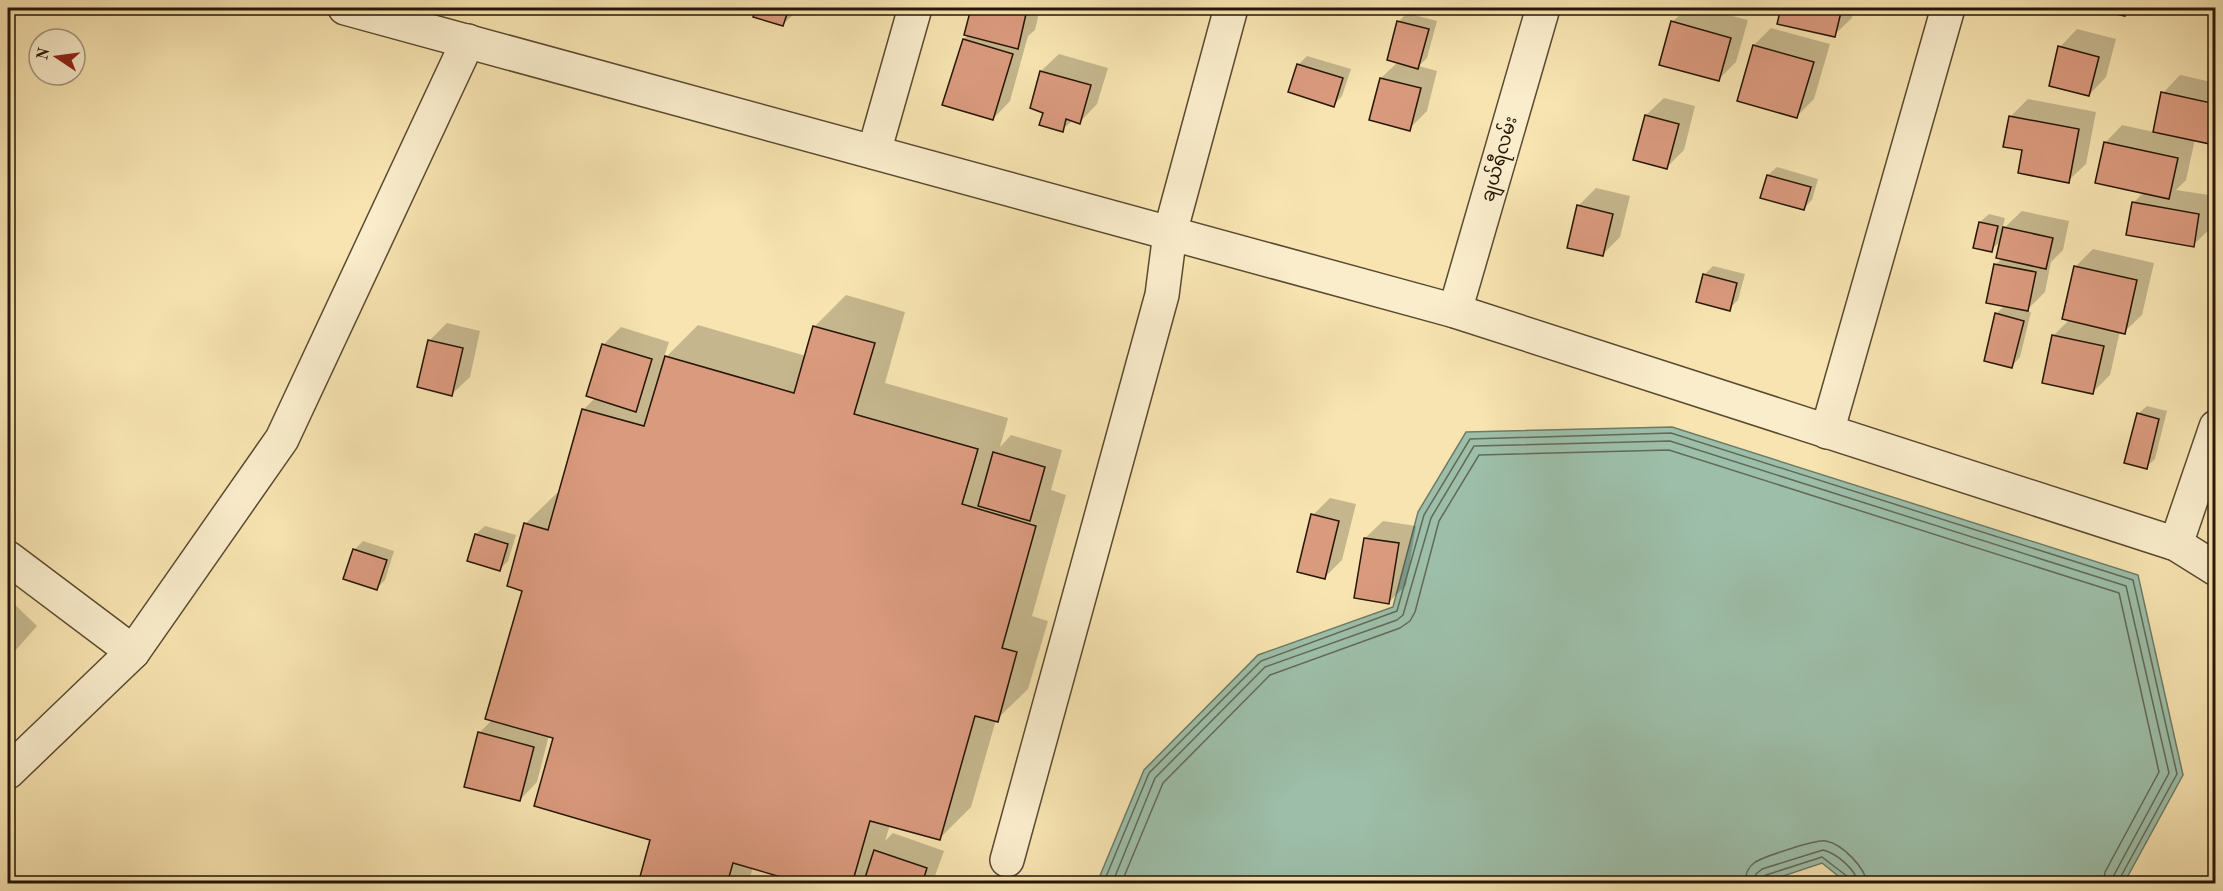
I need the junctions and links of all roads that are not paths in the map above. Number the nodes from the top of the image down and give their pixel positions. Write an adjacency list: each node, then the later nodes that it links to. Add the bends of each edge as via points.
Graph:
1 (345, 8): 6 (street)
2 (915, 8): 7 (street)
3 (1231, 8): 8 (street)
4 (1543, 8): 9 (street, ချယ်ရီလမ်း)
5 (1948, 8): 11 (street)
6 (468, 41): 7 (street); 15 (street, via 282,439)
7 (874, 152): 8 (street)
8 (1170, 233): 9 (street); 17 (street, via 1162,295)
9 (1455, 311): 11 (street)
10 (2216, 426): 12 (street)
11 (1827, 432): 12 (street)
12 (2176, 544): 14 (street)
13 (8, 558): 15 (street)
14 (2216, 568)
15 (133, 652): 16 (street)
16 (8, 772)
17 (1007, 860)

